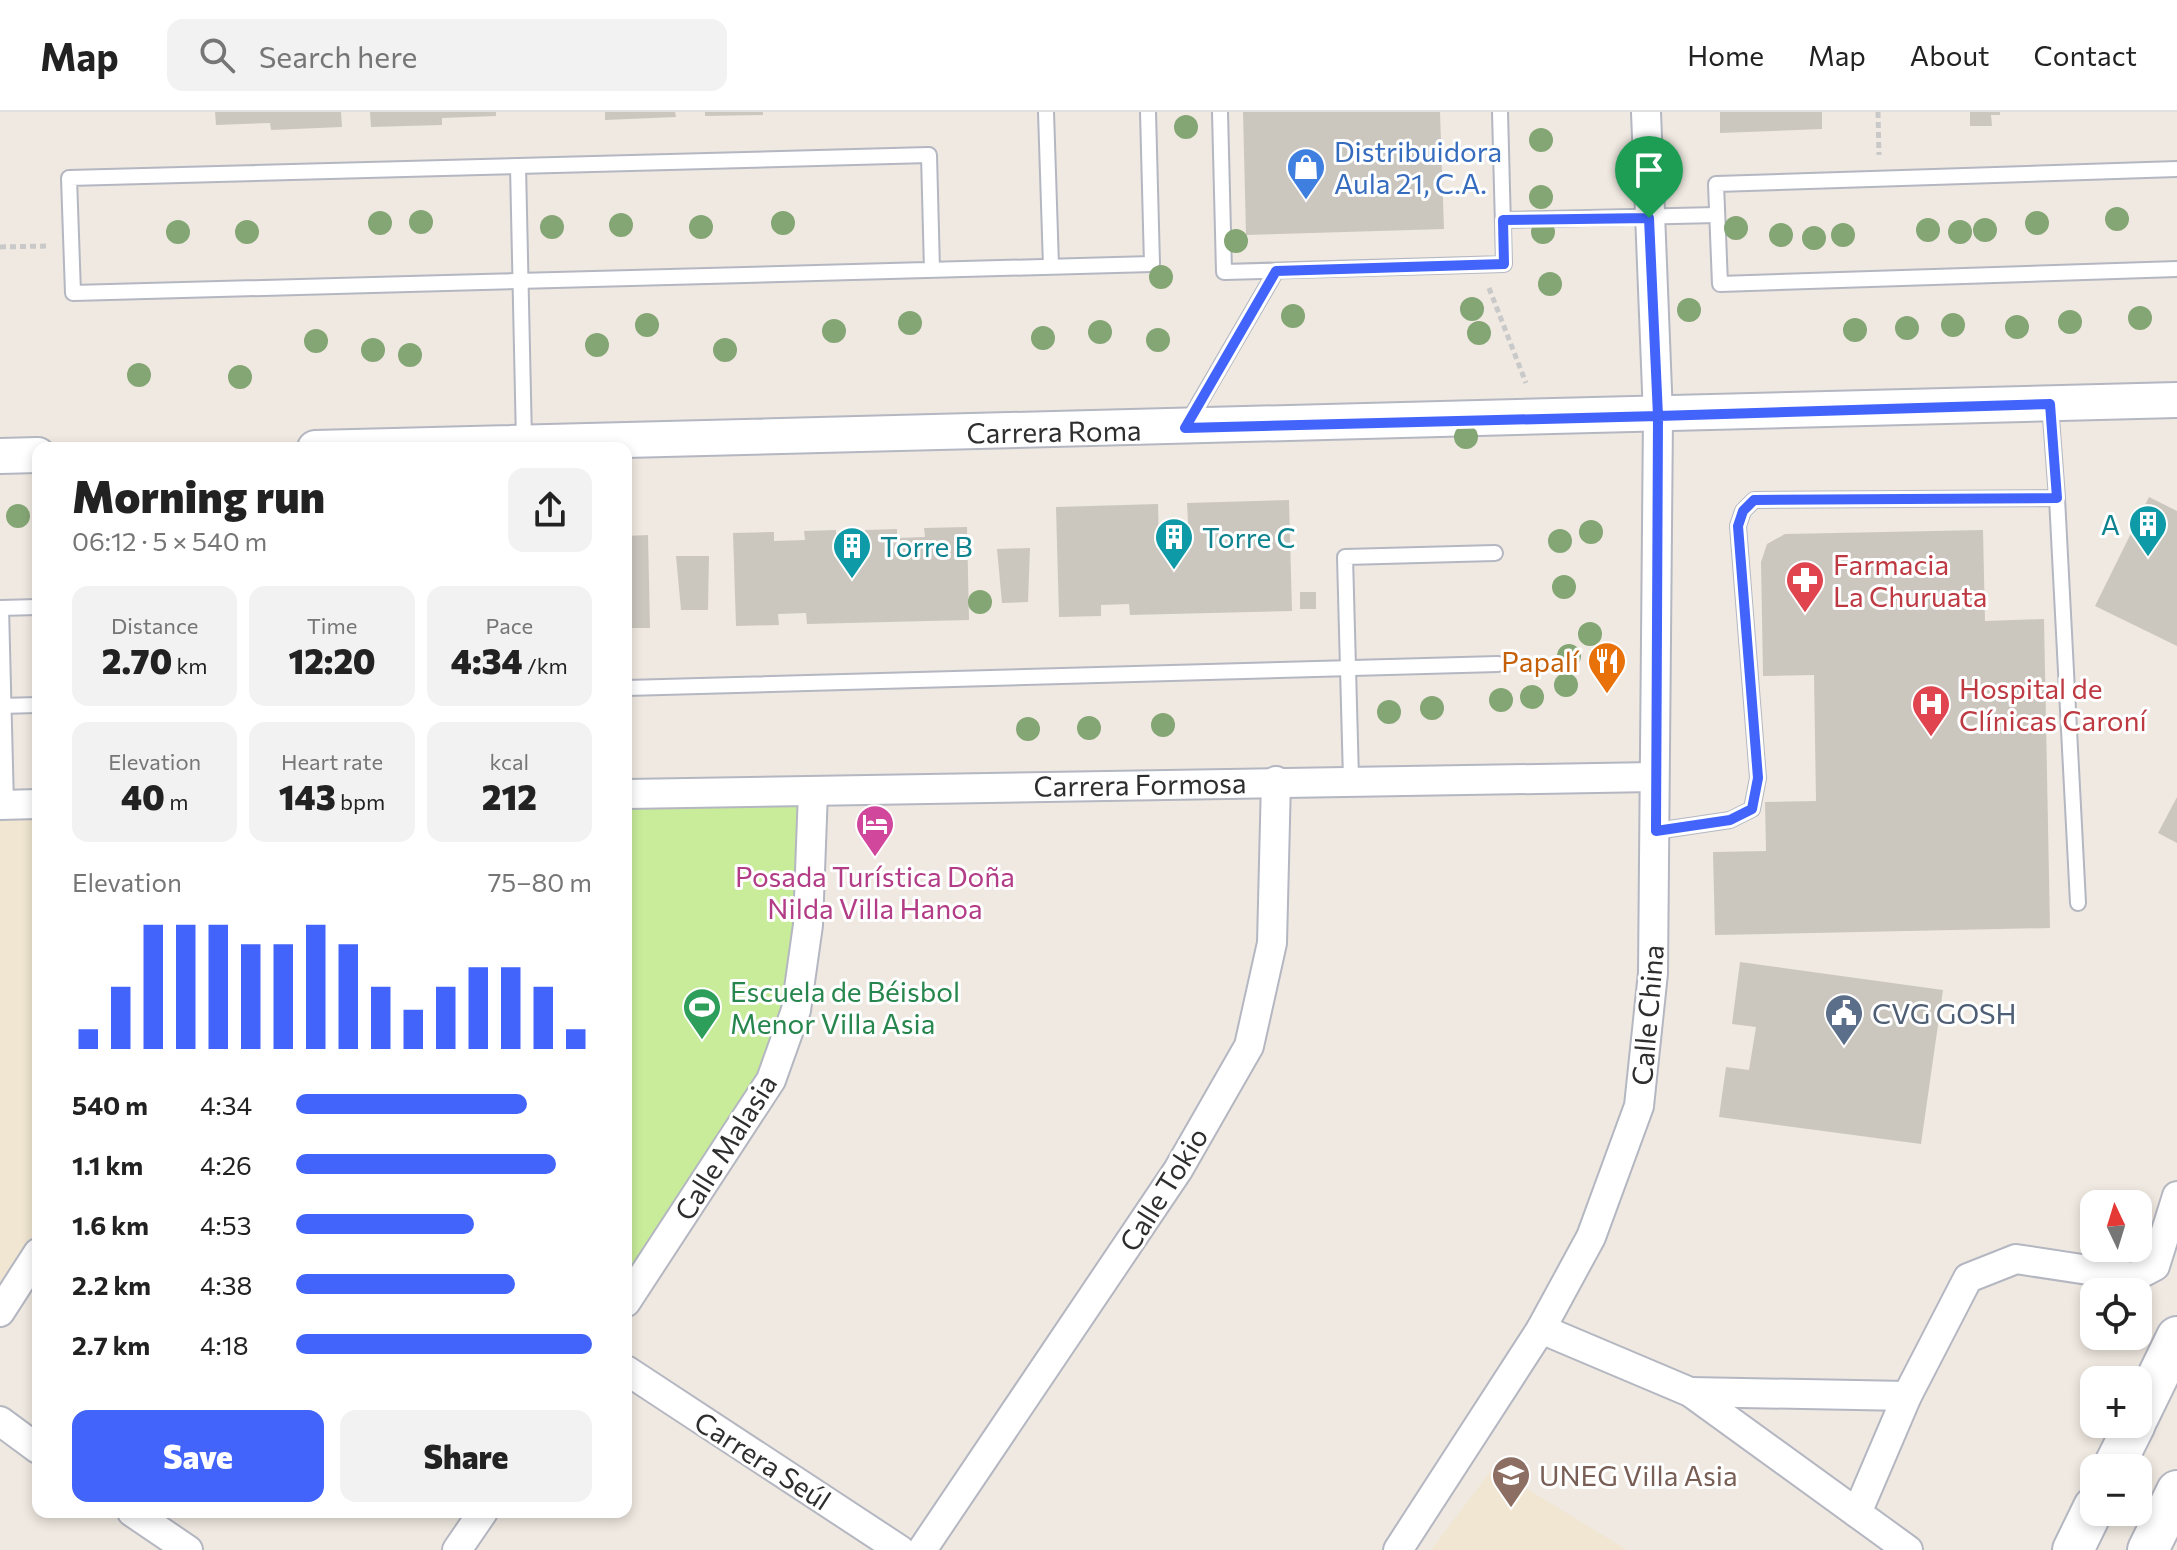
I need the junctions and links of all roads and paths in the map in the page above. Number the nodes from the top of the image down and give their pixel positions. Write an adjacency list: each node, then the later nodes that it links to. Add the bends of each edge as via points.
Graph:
1 (1046, 112): 15 (lane)
2 (1148, 112): 15 (lane, via 1152,264)
3 (1220, 112): 18 (lane, via 1224,272)
4 (1500, 112): 12 (lane)
5 (1646, 112): 11 (street, Calle China)
6 (1878, 112): 9 (path)
7 (518, 166): 13 (lane, via 69,178); 17 (lane, via 929,155); 19 (lane)
8 (2177, 169): 9 (lane)
9 (1880, 179): 10 (lane, via 1716,184)
10 (1717, 215): 11 (lane); 16 (lane, via 1720,284)
11 (1649, 218): 12 (lane); 24 (street, Calle China)
12 (1503, 220): 18 (lane, via 1504,264)
13 (71, 246): 14 (path); 19 (lane, via 73,293)
14 (0, 247)
15 (1051, 266): 17 (lane)
16 (2177, 269)
17 (932, 270): 19 (lane)
18 (1276, 271): 25 (lane)
19 (521, 281): 26 (lane)
20 (1495, 302): 21 (path)
21 (1512, 348)
22 (2177, 400): 23 (street, Carrera Roma)
23 (2050, 404): 24 (street, Carrera Roma); 29 (lane)
24 (1658, 416): 25 (street, Carrera Roma); 38 (street, Calle China)
25 (1185, 428): 26 (street, Carrera Roma)
26 (524, 442)
27 (32, 455): 28 (street)
28 (0, 456)
29 (2057, 498): 45 (lane, via 1754,500 1738,526 1758,778 1752,809 1730,820); 46 (lane)
30 (1495, 553): 34 (lane, via 1345,557)
31 (32, 607): 32 (lane)
32 (0, 608): 37 (lane)
33 (1498, 664): 34 (lane)
34 (1348, 668): 35 (lane); 39 (lane)
35 (632, 688)
36 (32, 705): 37 (lane)
37 (2, 706): 44 (lane)
38 (1654, 777): 39 (street, Carrera Formosa); 45 (street, Calle China)
39 (1351, 779): 40 (street, Carrera Formosa)
40 (1276, 781): 41 (street, Carrera Formosa); 67 (street, Calle Tokio, via 1272,943 1249,1046 1178,1170)
41 (813, 791): 42 (street, Carrera Formosa); 49 (street, Calle Malasia, via 808,925 796,1010 771,1080)
42 (632, 794)
43 (32, 804): 44 (street)
44 (3, 805)
45 (1656, 831): 51 (street, Calle China, via 1653,973 1639,1106 1591,1237)
46 (2078, 903)
47 (2177, 1196): 56 (street, via 2155,1266 2146,1273 2134,1277 2016,1259 1968,1278)
48 (32, 1262): 50 (street)
49 (632, 1293)
50 (0, 1312)
51 (1541, 1329): 55 (street); 68 (street, Calle China)
52 (2177, 1337): 54 (main road)
53 (632, 1374): 66 (street, Carrera Seúl)
54 (2152, 1388)
55 (1690, 1392): 56 (street); 60 (street)
56 (1907, 1396): 60 (street)
57 (0, 1421): 58 (street)
58 (32, 1445)
59 (2177, 1491): 71 (main road)
60 (1857, 1513): 69 (street)
61 (141, 1518): 64 (street)
62 (479, 1518): 65 (street)
63 (2085, 1526): 70 (main road)
64 (188, 1550)
65 (457, 1550)
66 (900, 1550)
67 (922, 1550)
68 (1398, 1550)
69 (1908, 1550)
70 (2073, 1550)
71 (2148, 1550)

